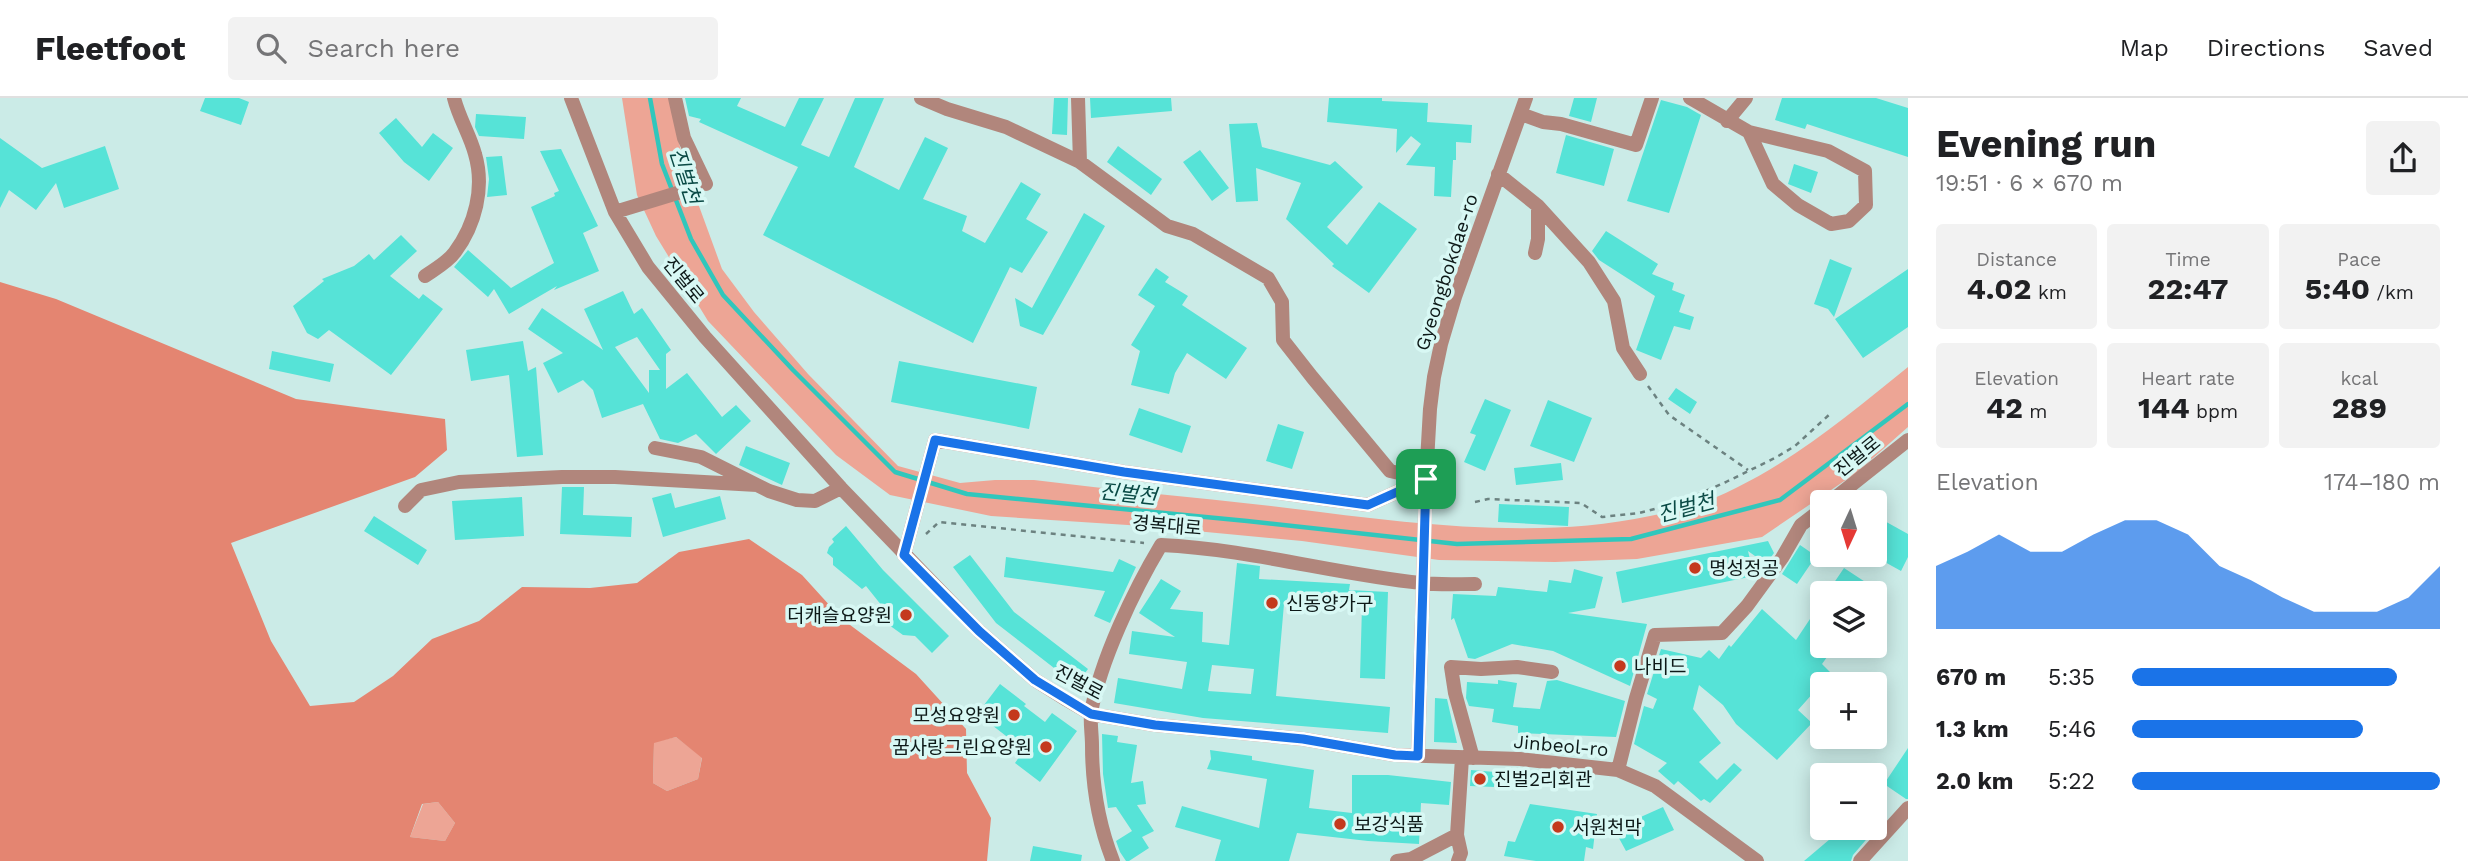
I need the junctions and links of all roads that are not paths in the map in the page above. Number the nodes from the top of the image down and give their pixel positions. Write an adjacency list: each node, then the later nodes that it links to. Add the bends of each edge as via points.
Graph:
1 (454, 98): 18 (street, via 475,155 479,191 473,221 454,254)
2 (571, 98): 16 (street, 진벌로)
3 (675, 98): 16 (street, via 701,186)
4 (921, 98): 13 (street, via 1006,127)
5 (1078, 98): 13 (street)
6 (1526, 98): 10 (street, Gyeongbokdae-ro)
7 (1651, 98): 10 (street, via 1636,145)
8 (1690, 98): 11 (street)
9 (1746, 98): 11 (street)
10 (1521, 114): 14 (street, Gyeongbokdae-ro)
11 (1727, 121): 12 (street)
12 (1749, 132): 12 (street, via 1773,184 1798,205 1831,224 1849,222 1866,205 1865,171 1828,151)
13 (1080, 162): 22 (street, via 1167,226 1193,234 1268,278 1282,302 1283,340 1312,377 1390,471)
14 (1498, 174): 15 (street); 22 (street, Gyeongbokdae-ro, via 1441,344 1430,409)
15 (1538, 206): 17 (street); 19 (street, via 1589,262 1614,301 1623,348)
16 (615, 212): 24 (street, 진벌로, via 648,267 697,327)
17 (1535, 253)
18 (425, 276)
19 (1640, 374)
20 (1908, 440): 25 (street, 진벌로)
21 (655, 448): 23 (street, via 701,457)
22 (1426, 479): 28 (street, via 1368,505 1124,472 935,440); 29 (street, Gyeongbokdae-ro)
23 (757, 485): 24 (street, via 797,500 815,501); 26 (street, via 589,477 459,482 421,490)
24 (841, 488): 28 (street, 진벌로)
25 (1845, 490)
26 (405, 506)
27 (1810, 518): 35 (street, via 1747,606 1721,634 1655,635)
28 (904, 555): 32 (street, 진벌로, via 1035,680)
29 (1424, 580): 30 (street, 경복대로); 32 (street, 경복대로, via 1358,574 1205,547 1161,545 1128,607); 33 (street, Gyeongbokdae-ro)
30 (1475, 584)
31 (1552, 672): 34 (street, via 1451,667)
32 (1091, 714): 33 (street, 진벌로); 39 (street, via 1093,786)
33 (1418, 756): 34 (street, Jinbeol-ro)
34 (1467, 758): 35 (street, Jinbeol-ro); 37 (street)
35 (1618, 770): 41 (street, Jinbeol-ro, via 1655,786)
36 (1908, 808): 42 (street)
37 (1457, 835): 38 (street); 40 (street, via 1411,859)
38 (1464, 858)
39 (1113, 861)
40 (1397, 861)
41 (1757, 861)
42 (1860, 861)

